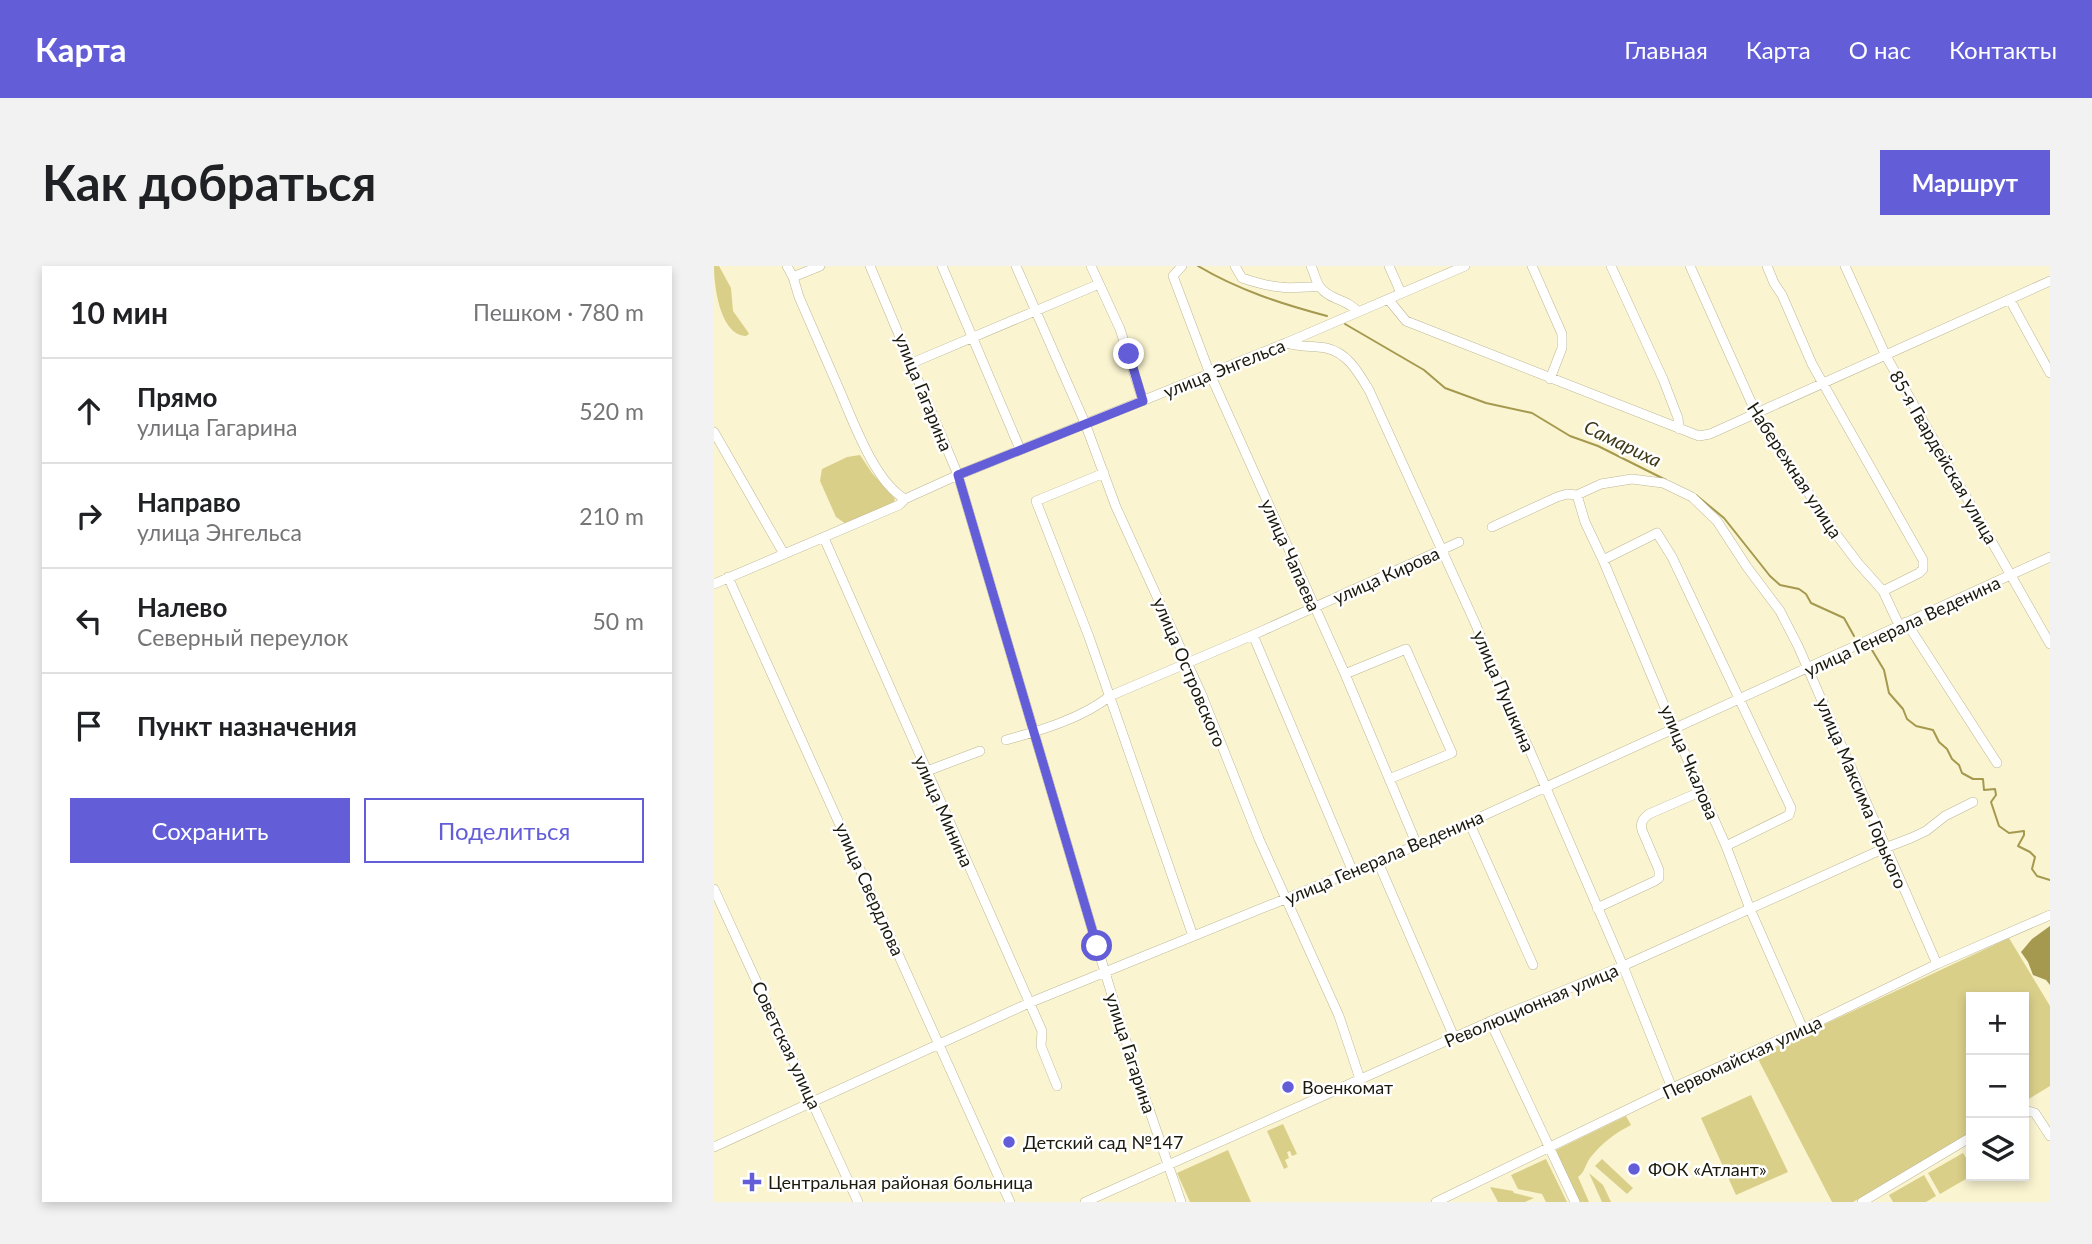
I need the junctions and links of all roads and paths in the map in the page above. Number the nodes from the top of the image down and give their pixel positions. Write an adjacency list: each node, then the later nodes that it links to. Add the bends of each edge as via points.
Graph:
1 (787, 266): 17 (street)
2 (820, 266): 17 (street)
3 (870, 266): 29 (street, улица Гагарина)
4 (942, 266): 26 (street)
5 (1016, 266): 24 (street, улица Островского)
6 (1091, 266): 19 (street)
7 (1182, 266): 31 (street, улица Чапаева, via 1173,276)
8 (1235, 266): 20 (street, via 1241,278 1250,281 1283,288)
9 (1311, 266): 20 (street)
10 (1389, 266): 21 (street)
11 (1532, 266): 32 (street, via 1562,334)
12 (1611, 266): 37 (street, via 1663,379)
13 (1690, 266): 35 (street, Набережная улица)
14 (1767, 266): 33 (street)
15 (1845, 266): 28 (street, 85-я Гвардейская улица)
16 (1462, 267): 21 (street, улица Энгельса)
17 (793, 277): 43 (street, via 861,440 875,466)
18 (2050, 281): 23 (street)
19 (1099, 285): 24 (street); 34 (street, via 1120,329)
20 (1320, 287): 25 (street)
21 (1401, 293): 22 (street, улица Энгельса)
22 (1388, 299): 25 (street, улица Энгельса); 32 (street, via 1406,321)
23 (2010, 300): 28 (street); 30 (street)
24 (1036, 311): 26 (street); 36 (street, улица Островского)
25 (1358, 312): 27 (street, улица Энгельса)
26 (972, 337): 29 (street); 39 (street)
27 (1286, 343): 31 (street, улица Энгельса); 47 (street, улица Пушкина, via 1328,349 1352,363 1369,390)
28 (1886, 356): 33 (street); 51 (street, 85-я Гвардейская улица)
29 (912, 363): 41 (street, улица Гагарина)
30 (2050, 373)
31 (1210, 374): 34 (street, улица Энгельса); 55 (street, улица Чапаева)
32 (1550, 379): 37 (street)
33 (1823, 384): 35 (street); 54 (street, via 1923,560 1923,569)
34 (1143, 401): 36 (street, улица Энгельса)
35 (1756, 413): 37 (street, via 1710,434 1699,436); 54 (street, Набережная улица, via 1833,530)
36 (1085, 423): 39 (street, улица Энгельса); 40 (street, улица Островского)
37 (1679, 429)
38 (714, 432): 48 (street)
39 (1020, 449): 41 (street, улица Энгельса)
40 (1104, 473): 59 (street, улица Островского); 62 (street, via 1036,501)
41 (958, 475): 43 (street, улица Энгельса); 65 (street, улица Гагарина)
42 (1577, 495): 44 (street, via 1558,497); 50 (street, улица Чкалова); 60 (street, улица Максима Горького, via 1601,484 1632,479 1663,483 1692,497 1717,521 1780,611)
43 (905, 499): 45 (street, улица Энгельса)
44 (1492, 527)
45 (824, 538): 48 (street, улица Энгельса); 69 (street, улица Минина)
46 (1459, 542): 47 (street, улица Кирова)
47 (1442, 550): 55 (street, улица Кирова); 71 (street, улица Пушкина)
48 (784, 554): 52 (street, улица Энгельса)
49 (2050, 557): 51 (street, улица Генерала Веденина)
50 (1603, 560): 63 (street, via 1657,533); 64 (street, улица Чкалова)
51 (2011, 575): 56 (street, улица Генерала Веденина); 58 (street, 85-я Гвардейская улица)
52 (728, 577): 53 (street, улица Энгельса); 96 (street, улица Свердлова)
53 (714, 584)
54 (1882, 591): 56 (street, Набережная улица)
55 (1314, 607): 57 (street, улица Кирова); 61 (street, улица Чапаева)
56 (1903, 624): 60 (street, улица Генерала Веденина); 68 (street, Набережная улица)
57 (1253, 635): 59 (street, улица Кирова); 79 (street)
58 (2050, 644)
59 (1188, 663): 62 (street, улица Кирова); 81 (street, улица Островского)
60 (1808, 669): 63 (street, улица Генерала Веденина); 77 (street, улица Максима Горького)
61 (1345, 674): 70 (street, улица Чапаева); 70 (street, via 1406,649 1452,753)
62 (1110, 696): 65 (street, улица Кирова, via 1094,708); 87 (street)
63 (1740, 699): 64 (street, улица Генерала Веденина); 76 (street, via 1791,812)
64 (1674, 729): 71 (street, улица Генерала Веденина); 72 (street, улица Чкалова)
65 (1034, 732): 66 (street, улица Кирова); 91 (street, улица Гагарина)
66 (1006, 740)
67 (980, 751): 69 (street)
68 (1997, 763)
69 (927, 771): 92 (street, улица Минина)
70 (1390, 779): 75 (street, улица Чапаева)
71 (1545, 787): 74 (street, улица Генерала Веденина); 83 (street, улица Пушкина)
72 (1702, 791): 76 (street, улица Чкалова); 83 (street, via 1643,819 1642,830 1659,878)
73 (1973, 802): 77 (street, Революционная улица, via 1926,831)
74 (1469, 822): 75 (street, улица Генерала Веденина); 89 (street)
75 (1417, 845): 78 (street, улица Генерала Веденина)
76 (1726, 846): 84 (street, улица Чкалова)
77 (1885, 848): 84 (street, Революционная улица); 88 (street, улица Максима Горького)
78 (1378, 862): 79 (street, улица Генерала Веденина); 95 (street)
79 (1353, 872): 81 (street, улица Генерала Веденина)
80 (714, 889): 86 (street, Советская улица)
81 (1286, 899): 87 (street, улица Генерала Веденина); 97 (street, улица Островского, via 1339,1016)
82 (714, 903): 86 (street)
83 (1597, 908): 90 (street, улица Пушкина)
84 (1749, 909): 90 (street, Революционная улица); 94 (street, улица Чкалова)
85 (2050, 915): 88 (street, Первомайская улица)
86 (726, 916): 100 (street, Советская улица)
87 (1193, 936): 91 (street, улица Генерала Веденина)
88 (1937, 964): 94 (street, Первомайская улица)
89 (1533, 965)
90 (1623, 966): 93 (street, Революционная улица); 99 (street, улица Пушкина)
91 (1105, 971): 92 (street, улица Генерала Веденина); 106 (street, улица Гагарина)
92 (1029, 1003): 96 (street, улица Генерала Веденина); 98 (street, улица Минина)
93 (1490, 1021): 95 (street, Революционная улица); 105 (street)
94 (1803, 1029): 99 (street, Первомайская улица)
95 (1454, 1037): 97 (street, Революционная улица)
96 (939, 1044): 100 (street, улица Генерала Веденина); 108 (street, улица Свердлова)
97 (1360, 1079): 106 (street, Революционная улица)
98 (1057, 1086)
99 (1672, 1088): 105 (street, Первомайская улица)
100 (814, 1103): 104 (street, улица Генерала Веденина); 107 (street, Советская улица)
101 (2029, 1111): 102 (street)
102 (2050, 1136)
103 (1966, 1140): 113 (street)
104 (714, 1147)
105 (1550, 1147): 111 (street, Первомайская улица); 112 (street)
106 (1167, 1166): 109 (street, Революционная улица); 110 (street, улица Гагарина)
107 (858, 1202)
108 (1010, 1202)
109 (1085, 1202)
110 (1181, 1202)
111 (1436, 1202)
112 (1575, 1202)
113 (1862, 1202)

